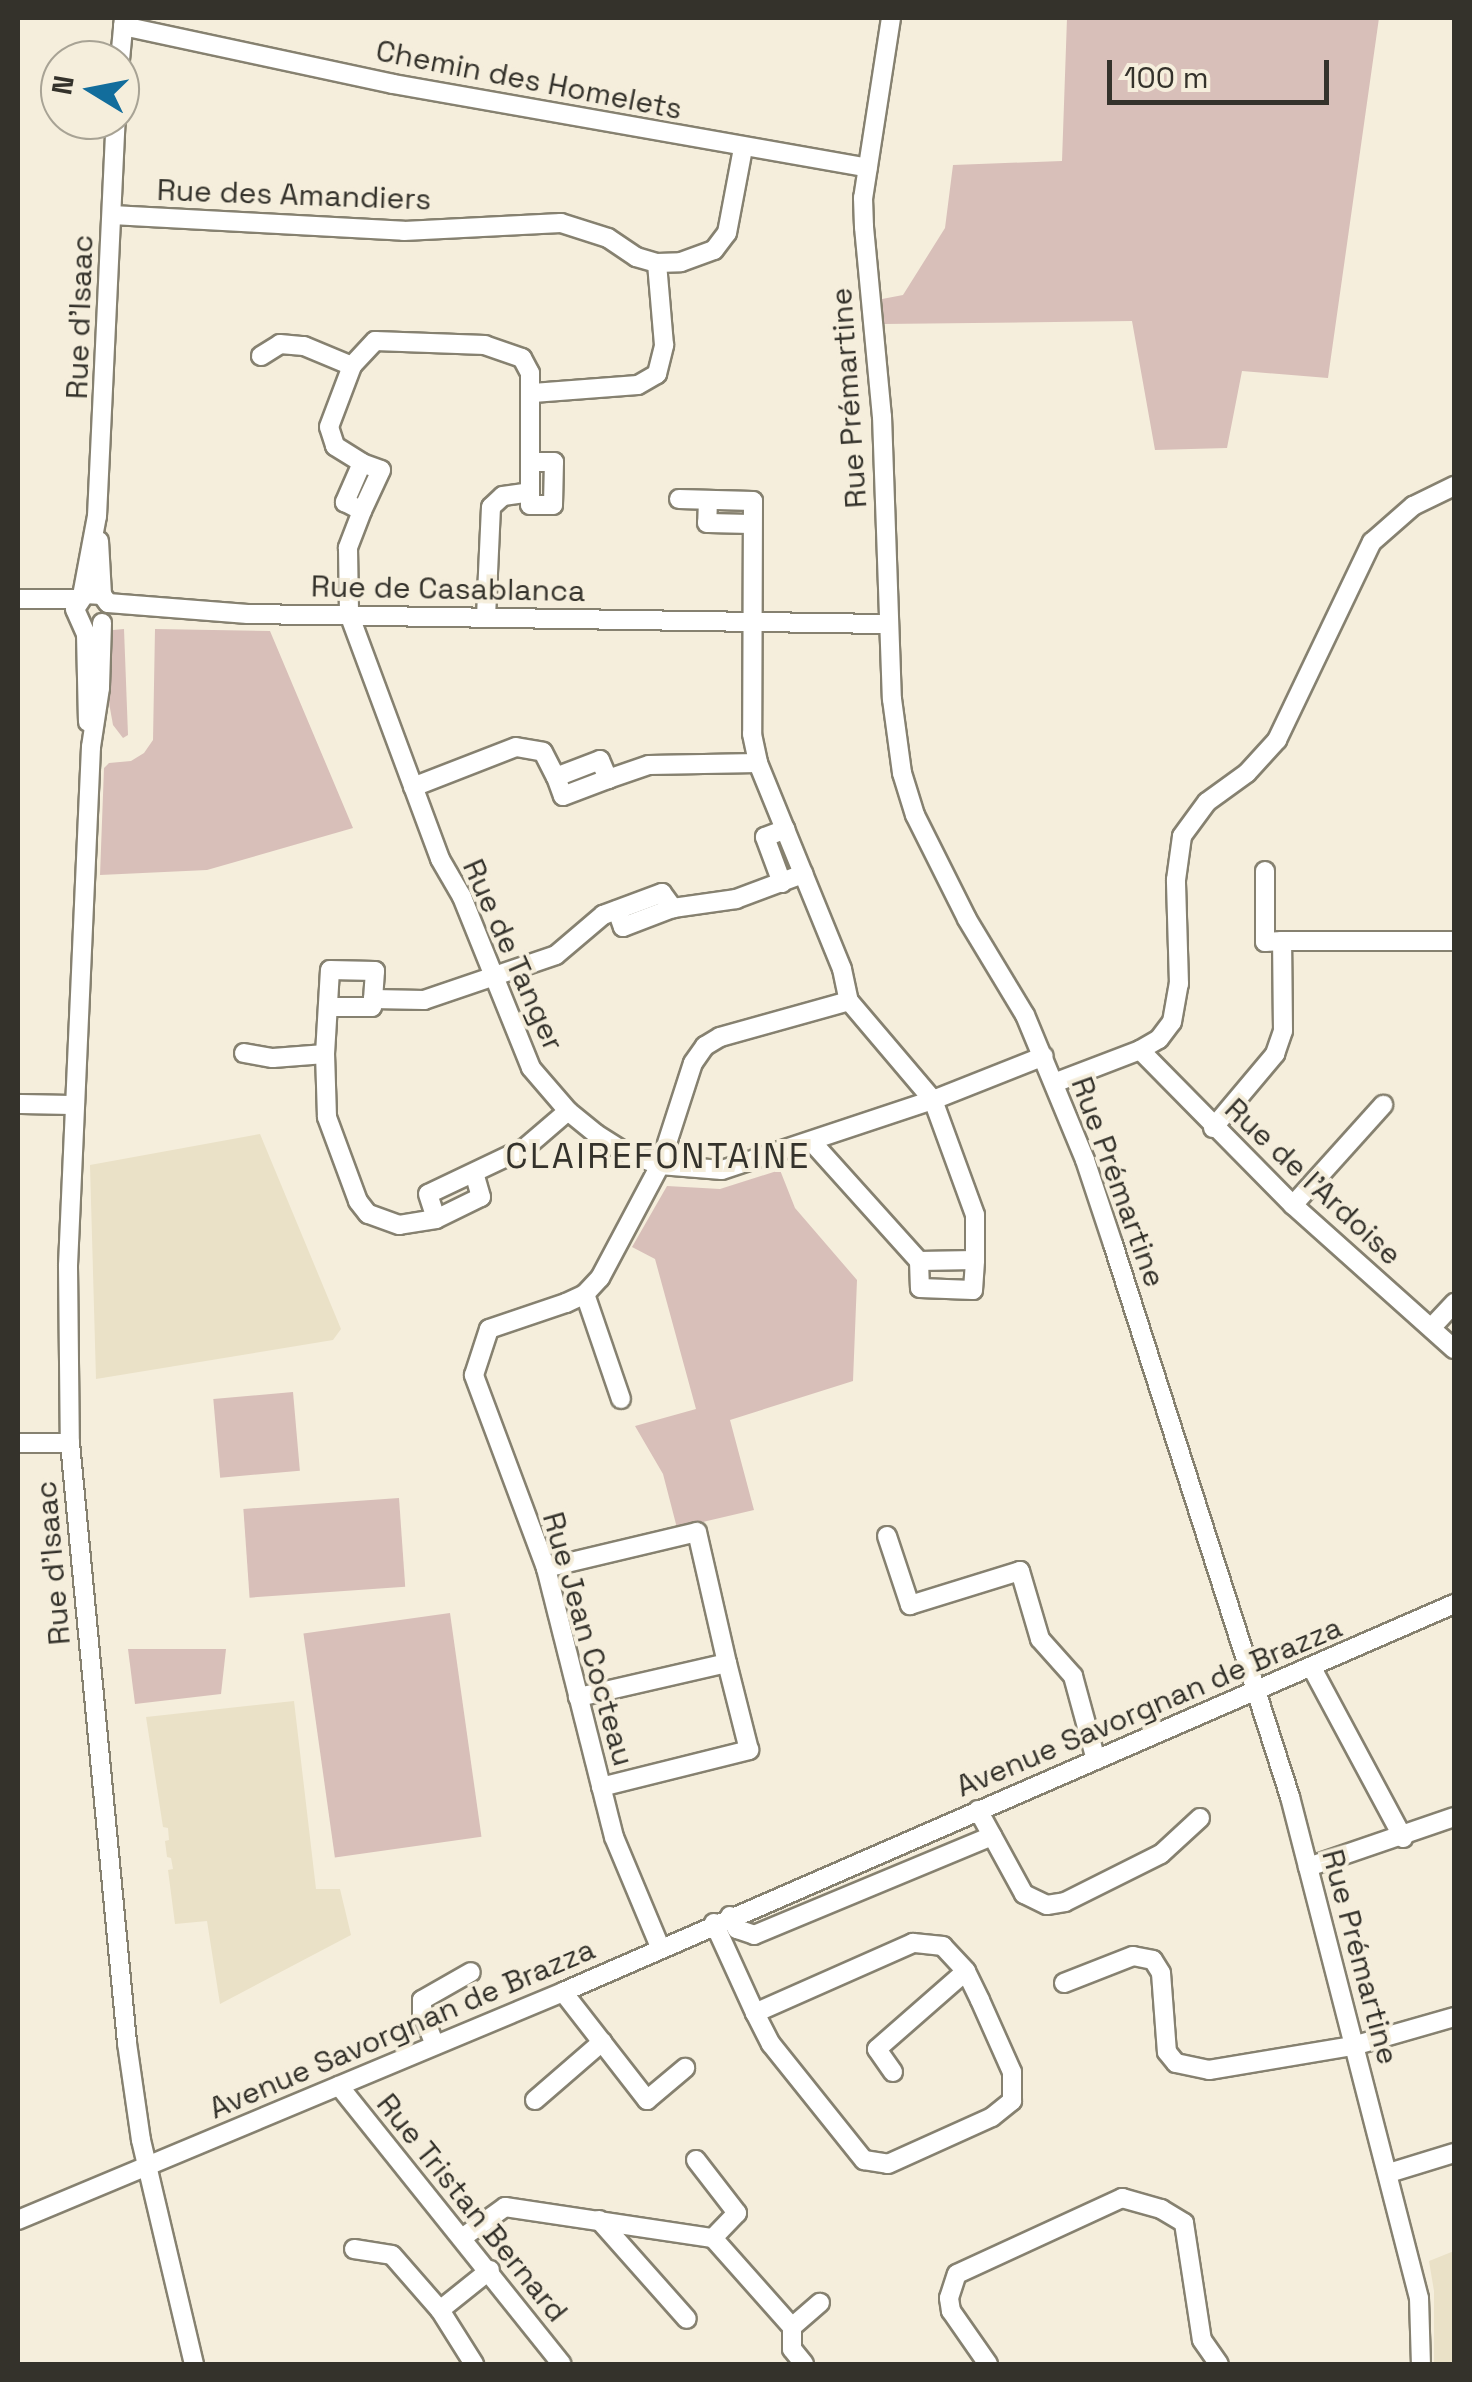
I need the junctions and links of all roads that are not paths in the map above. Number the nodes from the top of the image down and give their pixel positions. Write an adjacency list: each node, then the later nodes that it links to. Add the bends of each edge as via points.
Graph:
1 (891, 18): 5 (street, Rue Prémartine)
2 (124, 22): 4 (street, Chemin des Homelets, via 393,84)
3 (115, 140): 6 (street, Rue d'Isaac)
4 (743, 148): 5 (street, Chemin des Homelets); 7 (street, via 728,233 696,258)
5 (868, 168): 18 (street, Rue Prémartine, via 864,226 882,416)
6 (112, 215): 7 (street, Rue des Amandiers, via 404,231 561,224 597,233); 14 (street, Rue d'Isaac)
7 (658, 264): 10 (street, via 664,345 657,374 638,386)
8 (261, 356): 9 (street, via 280,344 304,346)
9 (352, 366): 10 (street, via 375,341 485,345 522,358); 15 (street, via 329,427 335,446 362,463 346,502 362,511 348,548)
10 (533, 393): 16 (street, via 530,492 503,496 491,508)
11 (1454, 486): 31 (street, via 1413,506 1372,542 1277,740 1190,820 1176,880 1177,1009 1158,1039)
12 (678, 499): 17 (street, via 753,501)
13 (18, 600): 14 (street, Rue de Casablanca)
14 (92, 609): 15 (street, Rue de Casablanca); 38 (street, Rue d'Isaac, via 100,688 91,747)
15 (348, 614): 16 (street, Rue de Casablanca); 20 (street, Rue de Tanger)
16 (486, 618): 17 (street, Rue de Casablanca)
17 (750, 623): 18 (street, Rue de Casablanca); 19 (street)
18 (888, 624): 34 (street, Rue Prémartine, via 902,773 914,815)
19 (758, 764): 20 (street, via 648,765 608,779 600,760 556,777 543,752 516,747); 21 (street)
20 (413, 787): 27 (street, Rue de Tanger)
21 (786, 829): 23 (street); 24 (street, via 764,837)
22 (1265, 871): 25 (street, via 1265,942)
23 (803, 874): 24 (street); 29 (street)
24 (782, 883): 27 (street, via 736,899 673,908 662,893 603,915 556,954)
25 (1282, 941): 26 (street); 41 (street, via 1283,1031 1275,1054)
26 (1454, 941)
27 (494, 978): 28 (street, via 424,1000); 40 (street, Rue de Tanger, via 532,1068)
28 (373, 998): 30 (street, via 372,1007); 30 (street, via 375,971 330,970)
29 (849, 1001): 36 (street); 43 (street, via 720,1036 705,1046 692,1062)
30 (328, 1007): 33 (street)
31 (1140, 1050): 35 (street); 41 (street, Rue de l'Ardoise)
32 (244, 1053): 33 (street)
33 (325, 1054): 40 (street, via 327,1117 358,1201 383,1222 436,1219 428,1194 525,1148)
34 (1044, 1056): 35 (street, Rue Prémartine); 36 (street, Rue de Tanger)
35 (1054, 1083): 59 (street, Rue Prémartine, via 1085,1160)
36 (934, 1100): 42 (street, Rue de Tanger); 45 (street, via 975,1215)
37 (18, 1104): 38 (street)
38 (75, 1105): 52 (street, Rue d'Isaac)
39 (1383, 1105): 44 (street)
40 (568, 1111): 43 (street, Rue de Tanger, via 627,1154)
41 (1213, 1128): 44 (street, Rue de l'Ardoise)
42 (812, 1142): 43 (street, Rue de Tanger, via 722,1170); 46 (street)
43 (660, 1165): 47 (street)
44 (1293, 1205): 49 (street, Rue de l'Ardoise)
45 (974, 1260): 46 (street); 46 (street, via 973,1290 920,1288)
46 (919, 1261)
47 (585, 1294): 51 (street); 55 (street, Rue Jean Cocteau, via 498,1323 489,1330 474,1375)
48 (1454, 1303): 49 (street)
49 (1432, 1328): 50 (street, Rue de l'Ardoise)
50 (1454, 1348)
51 (622, 1399)
52 (70, 1442): 53 (street); 88 (street, Rue d'Isaac, via 125,2025)
53 (18, 1443)
54 (887, 1536): 61 (street, via 910,1605 1020,1571 1040,1639 1072,1676)
55 (546, 1568): 57 (street, via 698,1532); 60 (street, Rue Jean Cocteau)
56 (1454, 1604): 58 (street, Avenue Savorgnan de Brazza)
57 (728, 1663): 60 (street); 62 (street, via 749,1750)
58 (1312, 1668): 59 (street, Avenue Savorgnan de Brazza); 67 (street)
59 (1257, 1692): 61 (street, Avenue Savorgnan de Brazza); 69 (street, Rue Prémartine)
60 (578, 1696): 62 (street, Rue Jean Cocteau)
61 (1096, 1760): 63 (street, Avenue Savorgnan de Brazza)
62 (600, 1787): 72 (street, Rue Jean Cocteau)
63 (978, 1810): 66 (street); 68 (street, Avenue Savorgnan de Brazza)
64 (1454, 1817): 67 (street)
65 (1200, 1818): 66 (street, via 1162,1854 1065,1902 1047,1904 1024,1894)
66 (992, 1836): 70 (street, Avenue Savorgnan de Brazza)
67 (1403, 1838): 69 (street)
68 (864, 1858): 70 (street); 71 (street, Avenue Savorgnan de Brazza)
69 (1308, 1867): 81 (street, Rue Prémartine)
70 (880, 1883): 71 (street, Avenue Savorgnan de Brazza, via 754,1935)
71 (722, 1920): 72 (street, Avenue Savorgnan de Brazza); 77 (street)
72 (660, 1947): 76 (street, Avenue Savorgnan de Brazza)
73 (966, 1971): 77 (street, via 943,1946 913,1943); 77 (street, via 1012,2072 1012,2100 992,2118 888,2164 872,2164 855,2150 770,2044); 83 (street, via 877,2049)
74 (471, 1972): 80 (street, via 422,2000)
75 (1064, 1984): 81 (street, via 1133,1956 1153,1960 1161,1973 1167,2052 1194,2068)
76 (563, 1992): 79 (street); 80 (street, Avenue Savorgnan de Brazza)
77 (755, 2013)
78 (1454, 2016): 81 (street)
79 (602, 2042): 82 (street, via 647,2100); 85 (street)
80 (435, 2045): 84 (street, Avenue Savorgnan de Brazza)
81 (1353, 2046): 89 (street, Rue Prémartine)
82 (685, 2068)
83 (894, 2072)
84 (339, 2086): 88 (street, Avenue Savorgnan de Brazza); 92 (street, Rue Tristan Bernard)
85 (535, 2100)
86 (1454, 2153): 89 (street)
87 (696, 2160): 93 (street, via 736,2212)
88 (150, 2166): 90 (street, Avenue Savorgnan de Brazza); 100 (street, Rue d'Isaac)
89 (1390, 2173): 106 (street, Rue Prémartine, via 1419,2298)
90 (18, 2220)
91 (599, 2220): 92 (street, via 505,2206); 93 (street); 98 (street)
92 (462, 2238): 95 (street, Rue Tristan Bernard)
93 (713, 2238): 99 (street)
94 (354, 2250): 97 (street, via 392,2255)
95 (490, 2270): 97 (street); 102 (street, Rue Tristan Bernard)
96 (820, 2302): 99 (street)
97 (440, 2310): 101 (street)
98 (687, 2319)
99 (792, 2327): 103 (street, via 792,2350)
100 (194, 2364)
101 (474, 2364)
102 (562, 2364)
103 (804, 2364)
104 (988, 2364): 105 (street, via 951,2312 948,2298 957,2274 1122,2198 1184,2223 1202,2340)
105 (1219, 2364)
106 (1421, 2364)

